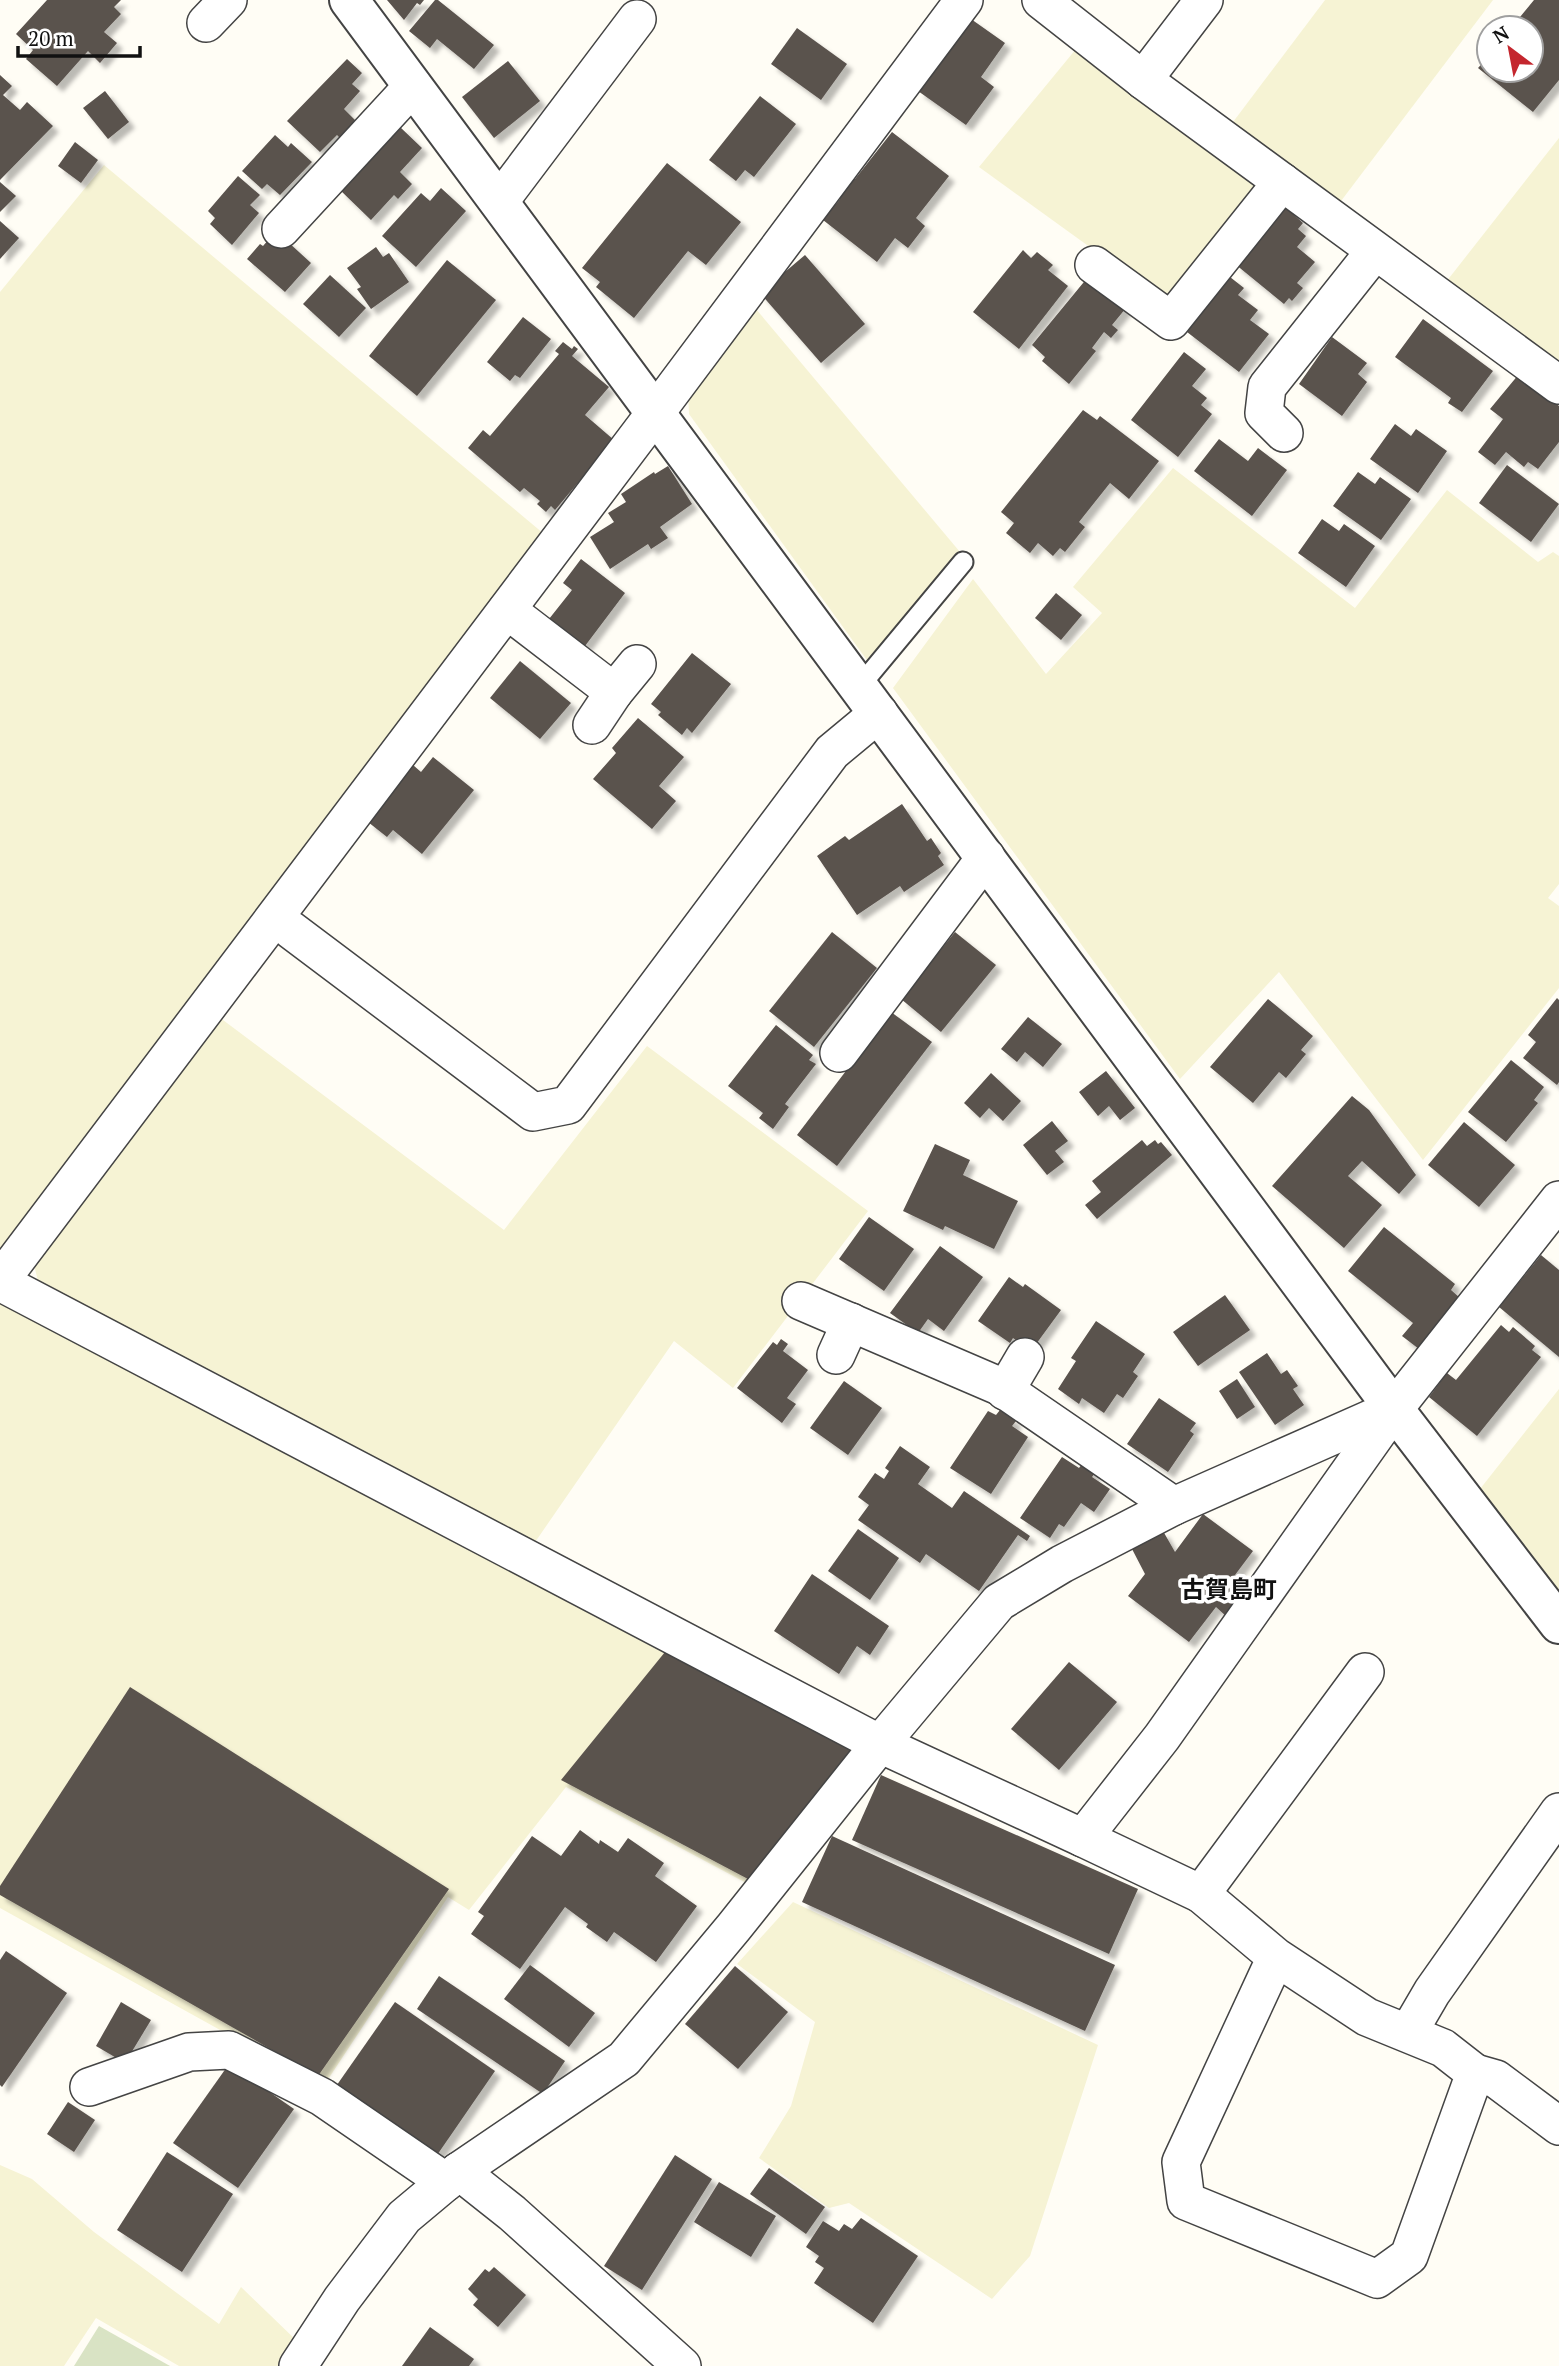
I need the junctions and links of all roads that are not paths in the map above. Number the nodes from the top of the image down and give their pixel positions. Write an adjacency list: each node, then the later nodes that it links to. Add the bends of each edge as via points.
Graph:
1 (349, 0): 7 (street)
2 (964, 0): 14 (street)
3 (1041, 0): 6 (street)
4 (1204, 0): 6 (street)
5 (637, 19): 9 (street)
6 (1143, 80): 8 (street)
7 (413, 86): 9 (street); 10 (street)
8 (1282, 182): 11 (street); 12 (street, via 1171,321)
9 (499, 202): 14 (street)
10 (281, 229)
11 (1375, 251): 13 (street); 15 (street, via 1267,387 1264,413)
12 (1094, 265)
13 (1559, 386)
14 (656, 412): 17 (street); 20 (street)
15 (1283, 433)
16 (963, 562): 20 (lane)
17 (506, 610): 19 (street); 26 (street)
18 (637, 664): 19 (street)
19 (614, 692): 21 (street)
20 (869, 700): 22 (street); 23 (street, via 568,1105 533,1112)
21 (592, 725)
22 (986, 858): 24 (street); 32 (street)
23 (291, 930)
24 (839, 1052)
25 (1559, 1200): 32 (street)
26 (0, 1281): 36 (street)
27 (801, 1301): 28 (street)
28 (851, 1322): 29 (street); 31 (street)
29 (836, 1354)
30 (1025, 1357): 31 (street)
31 (1006, 1391): 33 (street)
32 (1394, 1409): 33 (street); 34 (street); 38 (street, via 1162,1737)
33 (1174, 1506): 36 (street, via 999,1602)
34 (1559, 1624)
35 (1365, 1672): 39 (street)
36 (880, 1744): 38 (street); 45 (street, via 624,2059)
37 (1559, 1812): 41 (street)
38 (1083, 1838): 39 (street)
39 (1200, 1894): 40 (street)
40 (1276, 1957): 41 (street, via 1367,2017); 42 (street, via 1181,2162 1186,2201 1377,2279 1409,2256)
41 (1408, 2033): 42 (street, via 1443,2048)
42 (1475, 2073): 44 (street, via 1496,2078)
43 (89, 2087): 45 (street, via 189,2052 229,2050 322,2098)
44 (1559, 2126)
45 (452, 2177): 46 (street, via 404,2217); 47 (street, via 512,2213)
46 (298, 2366)
47 (682, 2366)

